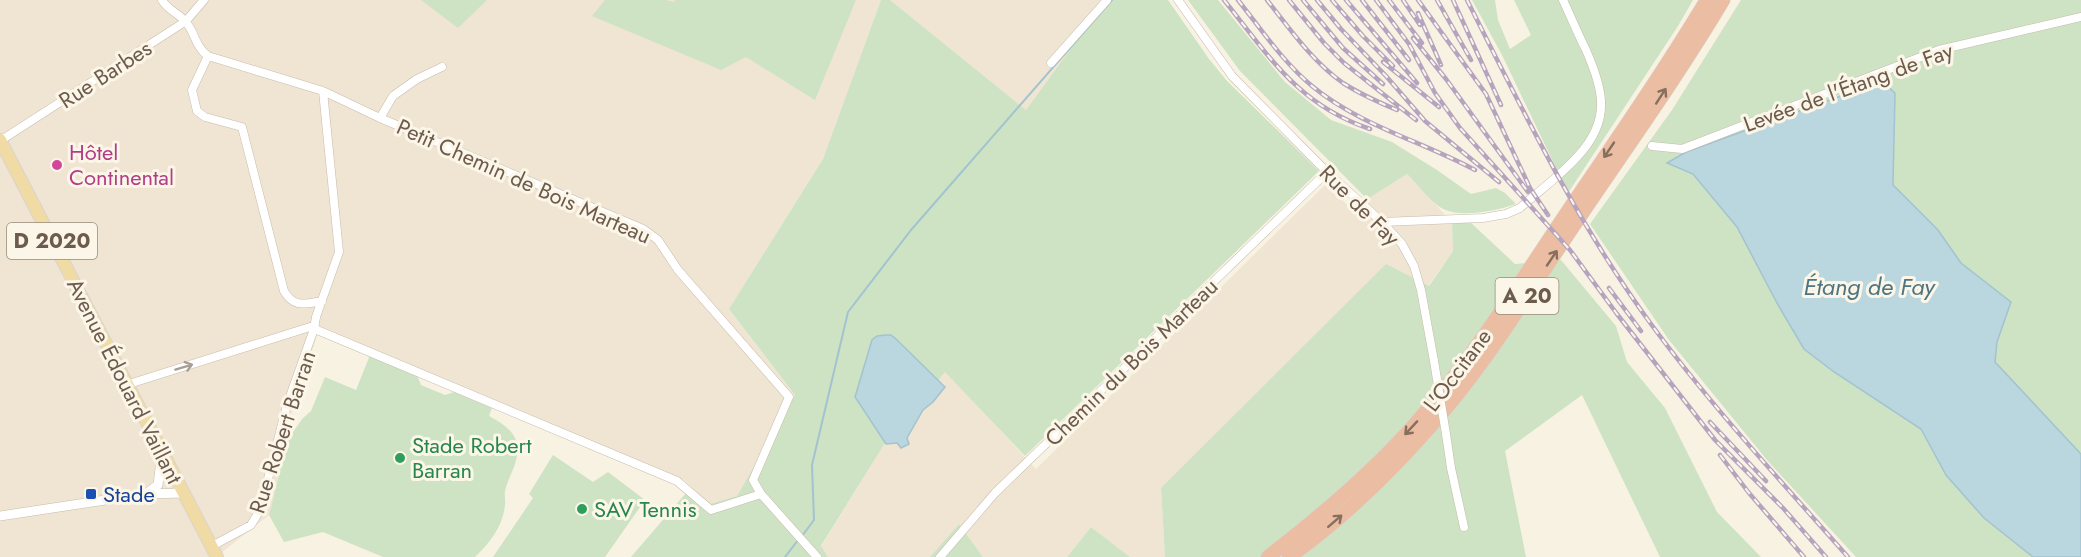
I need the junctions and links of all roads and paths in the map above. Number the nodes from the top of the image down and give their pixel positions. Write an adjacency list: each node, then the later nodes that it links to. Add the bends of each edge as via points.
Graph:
1 (162, 0): 9 (street)
2 (204, 0): 9 (street, Rue Barbes)
3 (1107, 0): 11 (street)
4 (1178, 0): 17 (street, Rue de Fay, via 1232,76)
5 (1563, 0): 18 (street, via 1601,93 1599,123 1586,147 1512,212 1483,218)
6 (1707, 0): 32 (highway, L'Occitane / A 20, one-way to 32, via 1451,380 1363,478)
7 (1723, 0): 33 (highway, L'Occitane / A 20, one-way to 7, via 1365,495 1457,395)
8 (2081, 17): 16 (street, Levée de l'Étang de Fay, via 1938,50 1682,148)
9 (186, 21): 10 (street, via 200,50); 15 (street, Rue Barbes)
10 (208, 56): 13 (street, Petit Chemin de Bois Marteau); 19 (street, via 192,90 197,111 242,127 284,291 290,300 300,304)
11 (1051, 63)
12 (442, 67): 14 (street, via 393,96)
13 (323, 91): 14 (street, Petit Chemin de Bois Marteau); 19 (street, Rue Robert Barran, via 339,252)
14 (380, 118): 26 (street, Petit Chemin de Bois Marteau, via 600,210 658,240 678,270 789,397 753,480)
15 (0, 141): 21 (main road, Avenue Édouard Vaillant / D 2020)
16 (1652, 146)
17 (1327, 172): 18 (street, Rue de Fay); 31 (street, Chemin du Bois Marteau, via 995,493)
18 (1382, 222): 28 (street, Rue de Fay, bridge, via 1402,244 1421,291)
19 (322, 301): 20 (street, Rue Robert Barran)
20 (314, 329): 21 (street, one-way to 20, via 310,327); 26 (street, via 677,481 711,510); 29 (street, Rue Robert Barran, via 286,405 260,510 251,525)
21 (129, 384): 22 (main road, Avenue Édouard Vaillant / D 2020)
22 (162, 451): 23 (main road, Avenue Édouard Vaillant / D 2020); 24 (street)
23 (177, 479): 24 (street); 25 (main road, Avenue Édouard Vaillant / D 2020)
24 (159, 488): 25 (street); 27 (street, via 145,494)
25 (184, 493): 29 (main road, Avenue Édouard Vaillant / D 2020)
26 (761, 494): 30 (street)
27 (0, 516)
28 (1464, 527)
29 (214, 552)
30 (817, 557)
31 (940, 557)
32 (1269, 557)
33 (1289, 557)

